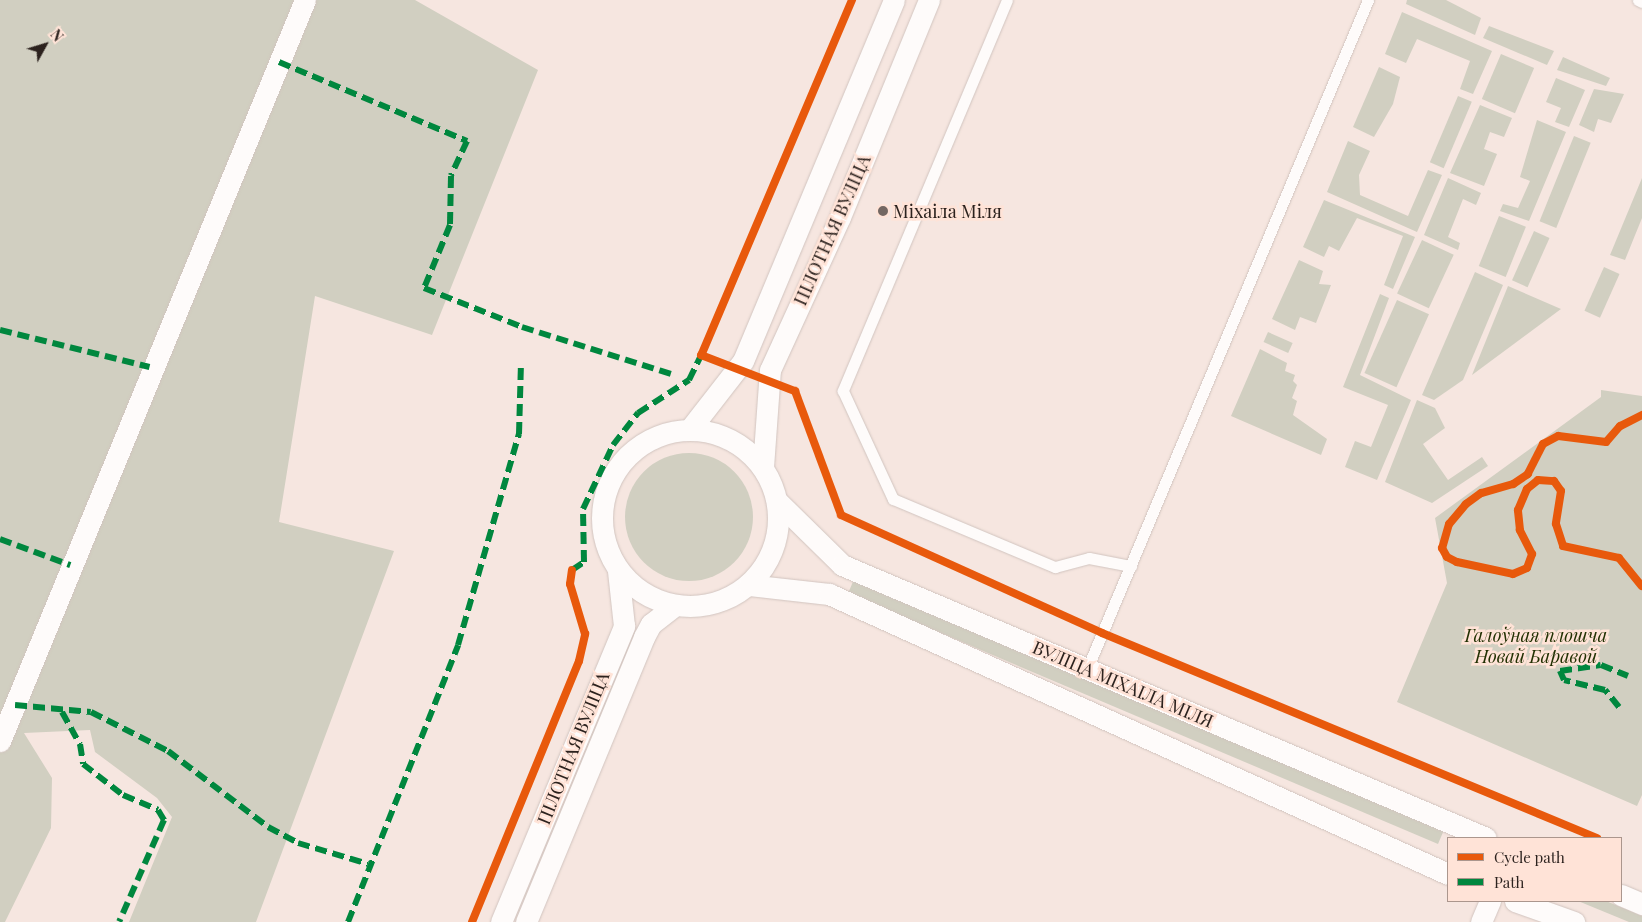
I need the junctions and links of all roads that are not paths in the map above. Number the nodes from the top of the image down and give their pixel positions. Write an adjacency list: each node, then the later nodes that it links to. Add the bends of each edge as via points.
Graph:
1 (305, 0): 16 (street)
2 (894, 0): 8 (street, ПІЛОТНАЯ ВУЛІЦА, via 744,361)
3 (929, 0): 9 (street, ПІЛОТНАЯ ВУЛІЦА, via 840,217 770,370)
4 (1008, 0): 11 (lane, via 843,391 893,499 1055,567 1089,558)
5 (1368, 0): 11 (lane)
6 (1638, 0): 7 (lane)
7 (1642, 2)
8 (690, 429): 9 (street, via 718,434 743,447); 12 (street, via 662,434 638,446 618,466 606,491 601,518 606,546)
9 (763, 467): 10 (street)
10 (778, 502): 13 (street, via 774,548); 15 (street, ВУЛІЦА МІХАІЛА МІЛЯ, via 842,565)
11 (1131, 566): 15 (lane)
12 (618, 571): 14 (street, via 638,590); 23 (street, ПІЛОТНАЯ ВУЛІЦА, via 624,626)
13 (749, 585): 14 (street, via 723,601 693,607); 18 (street, ВУЛІЦА МІХАІЛА МІЛЯ, via 829,594)
14 (675, 605): 24 (street, ПІЛОТНАЯ ВУЛІЦА, via 652,624 644,638)
15 (1087, 669): 17 (street, ВУЛІЦА МІХАІЛА МІЛЯ)
16 (0, 741)
17 (1484, 837)
18 (1447, 874)
19 (1622, 895): 22 (street)
20 (1490, 902): 25 (street)
21 (1518, 902): 26 (street)
22 (1642, 904)
23 (501, 922)
24 (526, 922)
25 (1481, 922)
26 (1574, 922)

